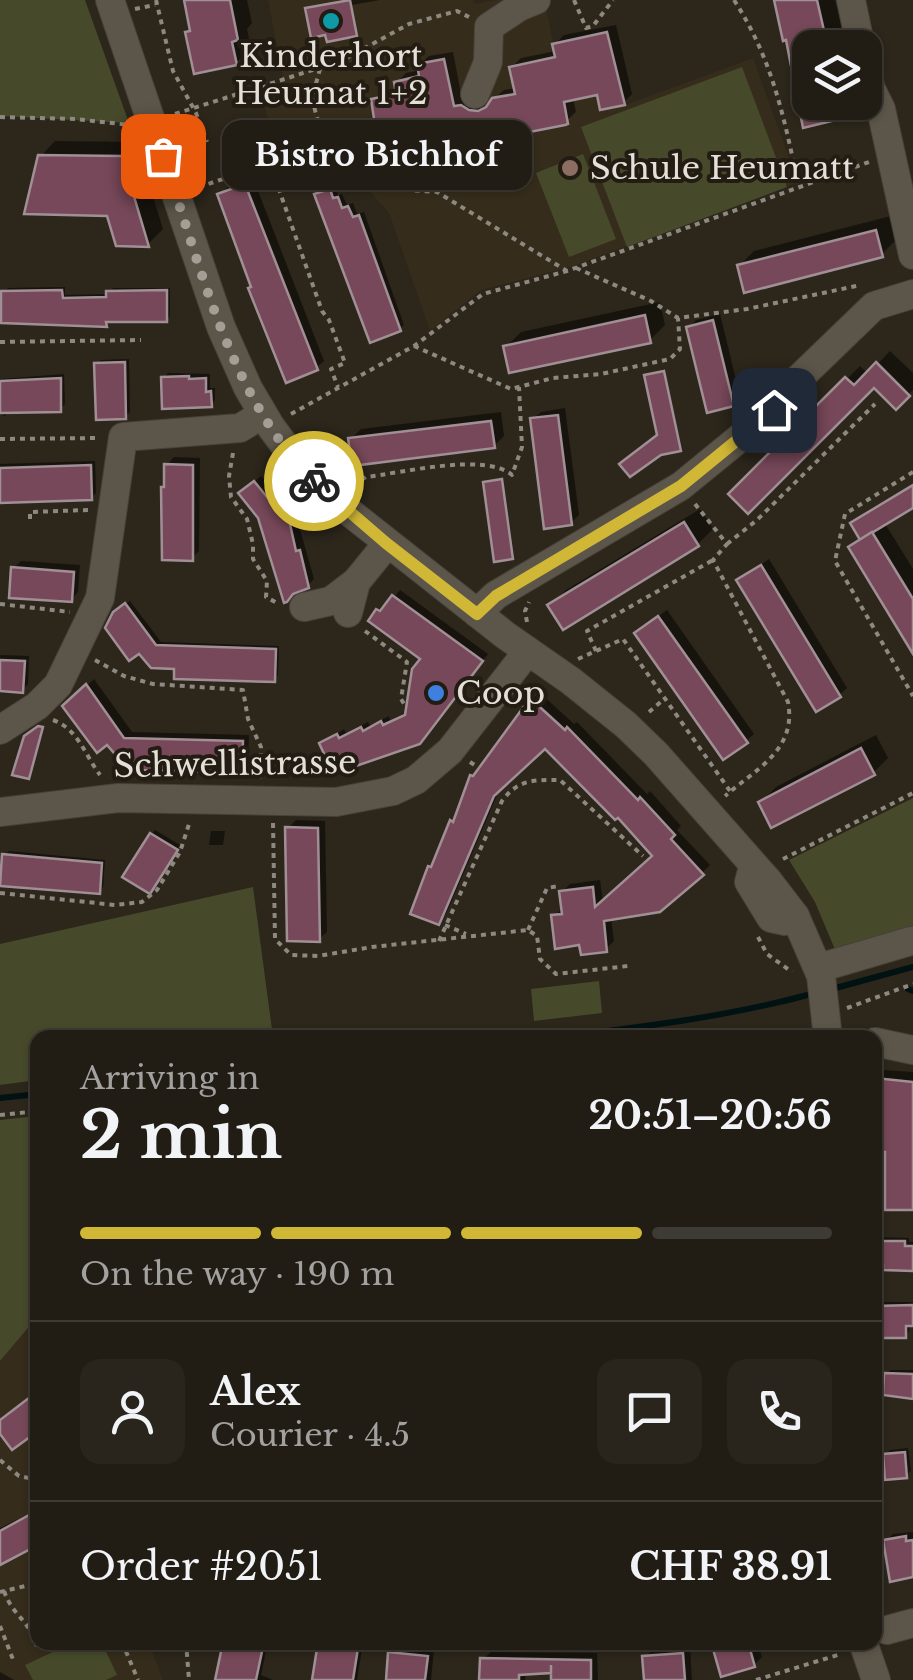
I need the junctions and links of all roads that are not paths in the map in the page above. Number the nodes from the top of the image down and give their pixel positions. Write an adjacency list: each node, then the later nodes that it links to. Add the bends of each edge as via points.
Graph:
1 (536, 0): 5 (street, via 489,27 488,62)
2 (851, 0): 4 (street)
3 (123, 4): 9 (street, via 221,327)
4 (857, 30)
5 (475, 94)
6 (882, 114): 7 (street)
7 (913, 255)
8 (913, 294): 14 (street, via 874,306 774,410 681,486 496,596)
9 (275, 415): 10 (street, via 300,466); 16 (street, via 240,428 122,437 100,598 58,685)
10 (387, 544): 11 (street); 14 (street)
11 (356, 582): 12 (street, via 331,601); 13 (street)
12 (298, 610)
13 (348, 614)
14 (477, 614): 15 (street)
15 (528, 639): 17 (street, Schwellistrasse, via 450,751 393,791 336,802 118,798); 19 (street, via 766,864)
16 (0, 730)
17 (0, 812)
18 (911, 941): 19 (street)
19 (822, 983): 20 (street)
20 (832, 1030)
21 (882, 1043): 22 (street)
22 (913, 1050)
23 (877, 1650): 24 (street)
24 (876, 1680)

